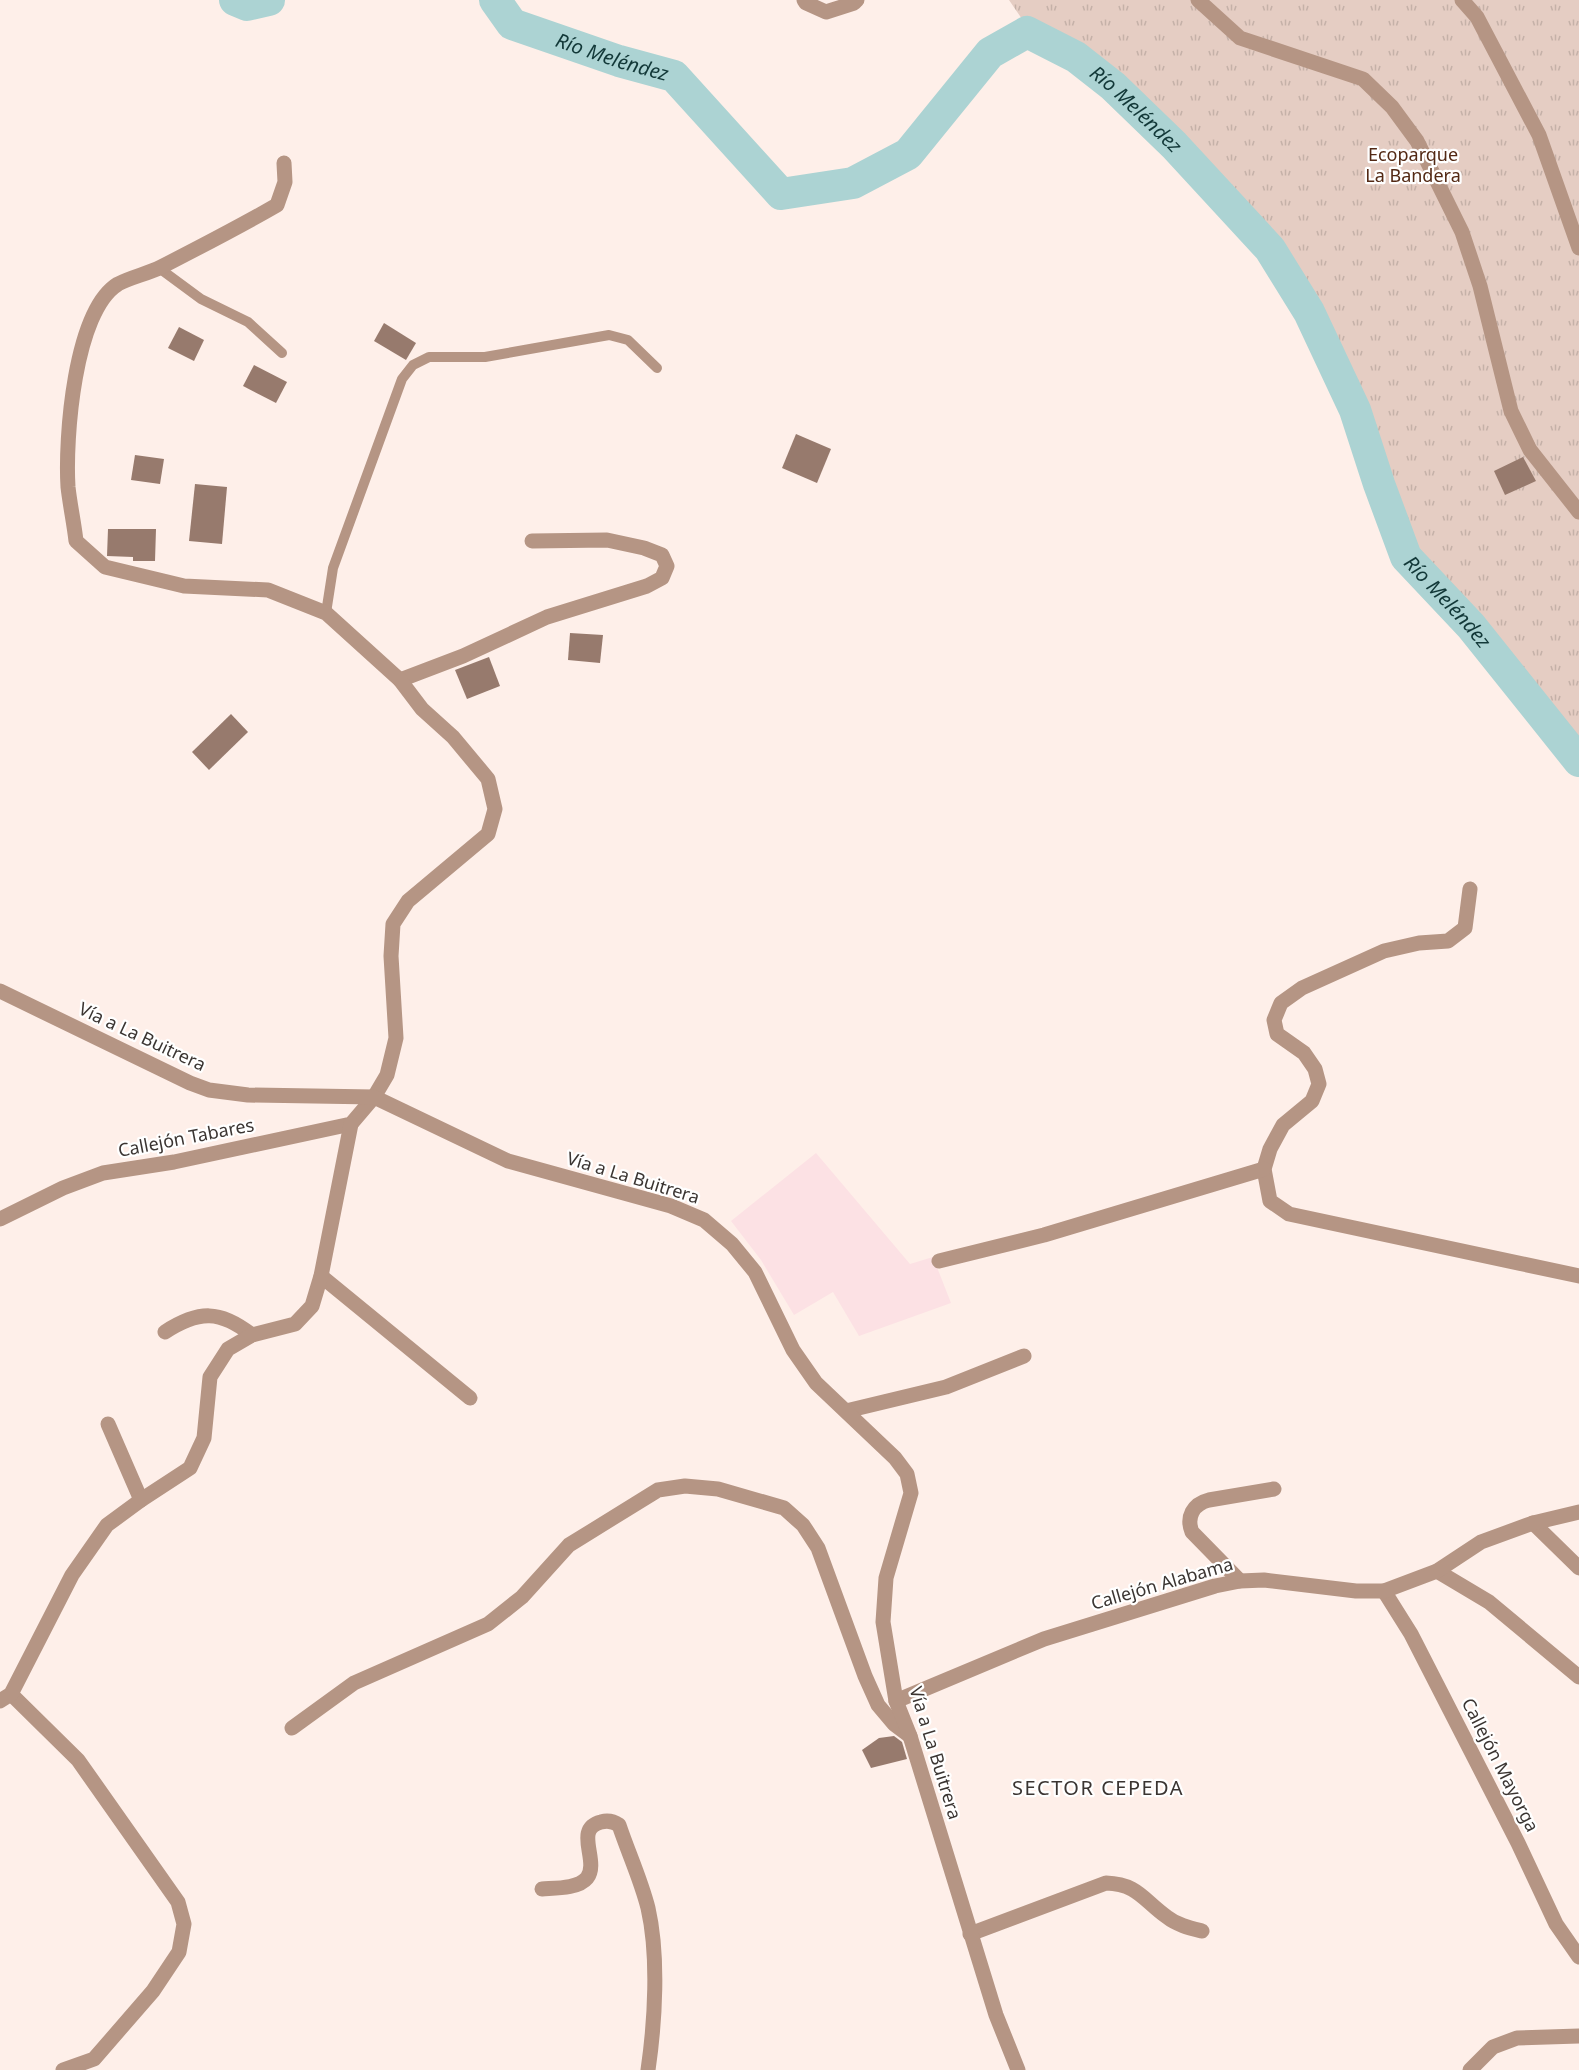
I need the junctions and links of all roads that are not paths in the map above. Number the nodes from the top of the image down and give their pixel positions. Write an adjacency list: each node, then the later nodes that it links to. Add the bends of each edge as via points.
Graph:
1 (804, 0): 2 (street, via 826,12)
2 (857, 0)
3 (1198, 0): 10 (street, via 1240,38 1363,79 1392,107 1417,141 1462,232 1480,286 1511,411 1530,450)
4 (1462, 0): 6 (street, via 1476,17 1539,135)
5 (284, 163): 7 (street, via 285,182 278,205)
6 (1579, 248)
7 (159, 268): 8 (lane, via 201,299 248,322); 12 (street, via 117,285 99,304 81,346 70,423 68,485 76,541 105,567 184,586 268,590)
8 (282, 353)
9 (657, 368): 12 (lane, via 628,340 609,334 485,357 429,357 413,365 402,379 333,568)
10 (1579, 512)
11 (532, 541): 13 (street, via 607,540 662,555 667,566 662,578 647,586 547,617 464,656)
12 (326, 613): 13 (street)
13 (400, 680): 16 (street, via 488,779 495,809 488,834 408,901 393,924 396,1038 387,1075)
14 (1470, 889): 18 (street, via 1465,928 1448,941 1384,951 1302,988 1281,1003 1274,1020 1277,1034 1304,1053 1315,1069 1318,1084 1312,1101 1283,1125)
15 (0, 991): 16 (street, Vía a La Buitrera, via 209,1090 248,1095)
16 (374, 1097): 17 (street); 27 (street, Vía a La Buitrera, via 508,1161 671,1206 704,1220 732,1244 755,1272 794,1350 816,1383)
17 (351, 1124): 19 (street, Callejón Tabares, via 103,1173); 21 (street)
18 (1264, 1169): 20 (street, via 1044,1235); 22 (street, via 1270,1201 1289,1214)
19 (0, 1219)
20 (939, 1261)
21 (321, 1276): 24 (street, via 312,1306 295,1324); 26 (street)
22 (1579, 1276)
23 (165, 1332): 24 (street, via 191,1318 209,1316 224,1317)
24 (252, 1335): 30 (street, via 228,1349 210,1377 204,1438 190,1468)
25 (1024, 1356): 27 (street, via 946,1387)
26 (470, 1398)
27 (846, 1411): 39 (street, Vía a La Buitrera, via 907,1474 911,1493 886,1578 883,1622)
28 (108, 1424): 30 (street)
29 (1274, 1489): 35 (street, via 1200,1502 1194,1507 1189,1524 1192,1532)
30 (141, 1500): 38 (street, via 107,1525 72,1575)
31 (1579, 1512): 32 (street, Callejón Alabama)
32 (1533, 1523): 33 (street); 34 (street, Callejón Alabama, via 1481,1542)
33 (1579, 1568)
34 (1437, 1571): 36 (street, Callejón Alabama); 37 (street, via 1489,1602)
35 (1240, 1581): 36 (street, Callejón Alabama); 39 (street, Callejón Alabama, via 1044,1639)
36 (1384, 1591): 45 (street, Callejón Mayorga, via 1411,1634 1556,1924)
37 (1579, 1677)
38 (5, 1697): 47 (street, via 78,1760 178,1902 184,1924 179,1952 153,1991 94,2058)
39 (896, 1701): 41 (street, Vía a La Buitrera)
40 (292, 1728): 41 (street, via 354,1683 488,1624 522,1597 569,1545 658,1490 685,1486 718,1489 784,1508 803,1525 818,1548 878,1705)
41 (910, 1736): 44 (street, Vía a La Buitrera)
42 (542, 1889): 48 (street, via 580,1884 590,1869 589,1829 606,1820 619,1825 652,1932 654,2016)
43 (1202, 1931): 44 (street, via 1167,1918 1139,1893 1122,1884 1106,1883)
44 (970, 1934): 49 (street, Vía a La Buitrera)
45 (1579, 1958)
46 (1579, 2036): 50 (street, via 1517,2038 1493,2047)
47 (63, 2070)
48 (648, 2070)
49 (1018, 2070)
50 (1470, 2070)

